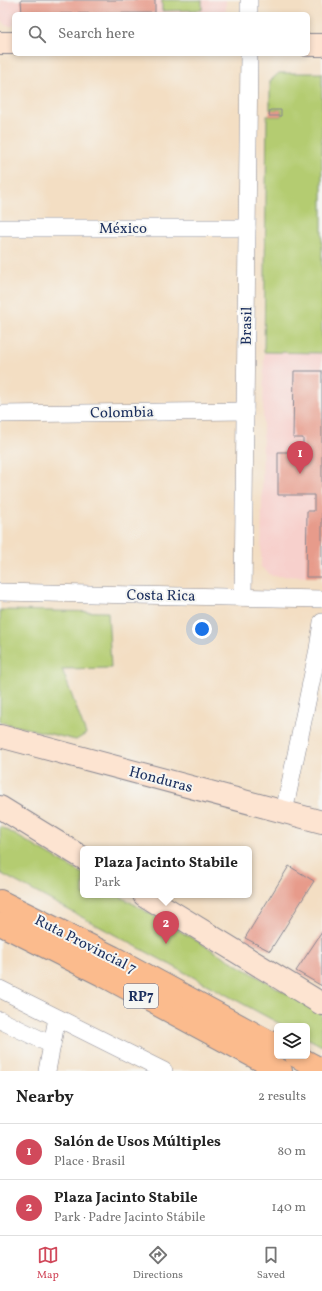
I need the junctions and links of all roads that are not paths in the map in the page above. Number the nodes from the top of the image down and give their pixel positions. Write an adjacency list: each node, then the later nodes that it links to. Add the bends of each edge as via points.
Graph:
1 (249, 0): 2 (street)
2 (249, 12)
3 (0, 43): 4 (main road)
4 (12, 43)
5 (310, 45): 6 (main road)
6 (322, 45)
7 (249, 56): 9 (street, Brasil)
8 (0, 228): 9 (street, México)
9 (247, 228): 10 (street, Brasil)
10 (245, 411): 11 (street, Colombia); 13 (street, Brasil)
11 (0, 414)
12 (0, 592): 13 (street, Costa Rica)
13 (243, 597): 14 (street, Costa Rica)
14 (322, 599)
15 (322, 622): 18 (street)
16 (0, 736): 18 (main road, Honduras)
17 (0, 807): 20 (main road)
18 (284, 812): 19 (main road, Honduras)
19 (322, 822)
20 (80, 856)
21 (149, 898): 25 (main road)
22 (0, 901): 28 (highway, Ruta Provincial 7 / RP7, via 120,960)
23 (0, 924): 34 (highway, Ruta Provincial 7 / RP7, via 106,977)
24 (0, 989): 26 (street)
25 (322, 1004)
26 (57, 1018): 29 (street); 33 (street)
27 (0, 1020): 29 (street)
28 (274, 1044)
29 (52, 1045): 32 (street)
30 (302, 1059): 31 (highway)
31 (322, 1070)
32 (47, 1071)
33 (164, 1071)
34 (281, 1071)

